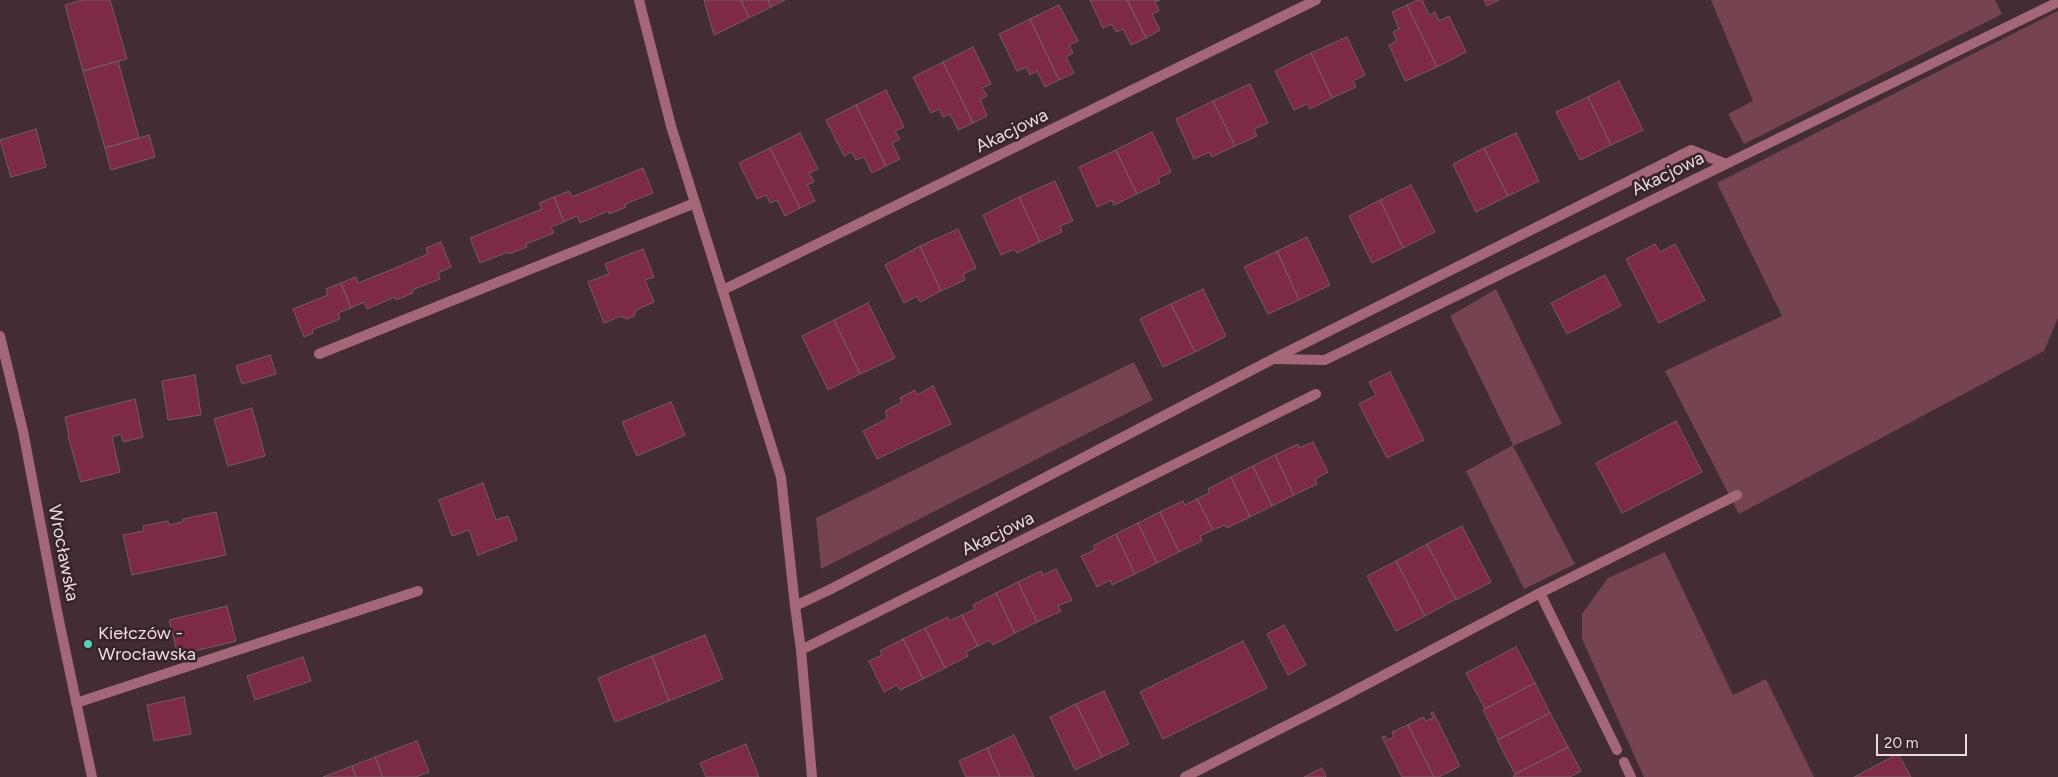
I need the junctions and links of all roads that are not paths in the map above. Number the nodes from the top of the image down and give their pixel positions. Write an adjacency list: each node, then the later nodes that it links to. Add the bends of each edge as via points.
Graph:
1 (640, 0): 5 (street, via 671,126)
2 (1316, 0): 6 (street, Akacjowa)
3 (2058, 2): 4 (street)
4 (1726, 164): 9 (street, Akacjowa, via 1325,360); 9 (street, Akacjowa, via 1691,150)
5 (695, 204): 6 (street); 8 (street)
6 (723, 290): 14 (street, via 781,477)
7 (0, 336): 16 (street, Wrocławska, via 23,431)
8 (319, 354)
9 (1273, 359): 14 (street, Akacjowa)
10 (1316, 394): 15 (street, Akacjowa)
11 (1737, 495): 13 (street)
12 (418, 591): 16 (street)
13 (1540, 593): 17 (street); 21 (street)
14 (795, 606): 15 (street)
15 (802, 650): 20 (street)
16 (76, 703): 19 (street, Wrocławska)
17 (1617, 750)
18 (1624, 762): 22 (street)
19 (92, 777)
20 (812, 777)
21 (1185, 777)
22 (1631, 777)

